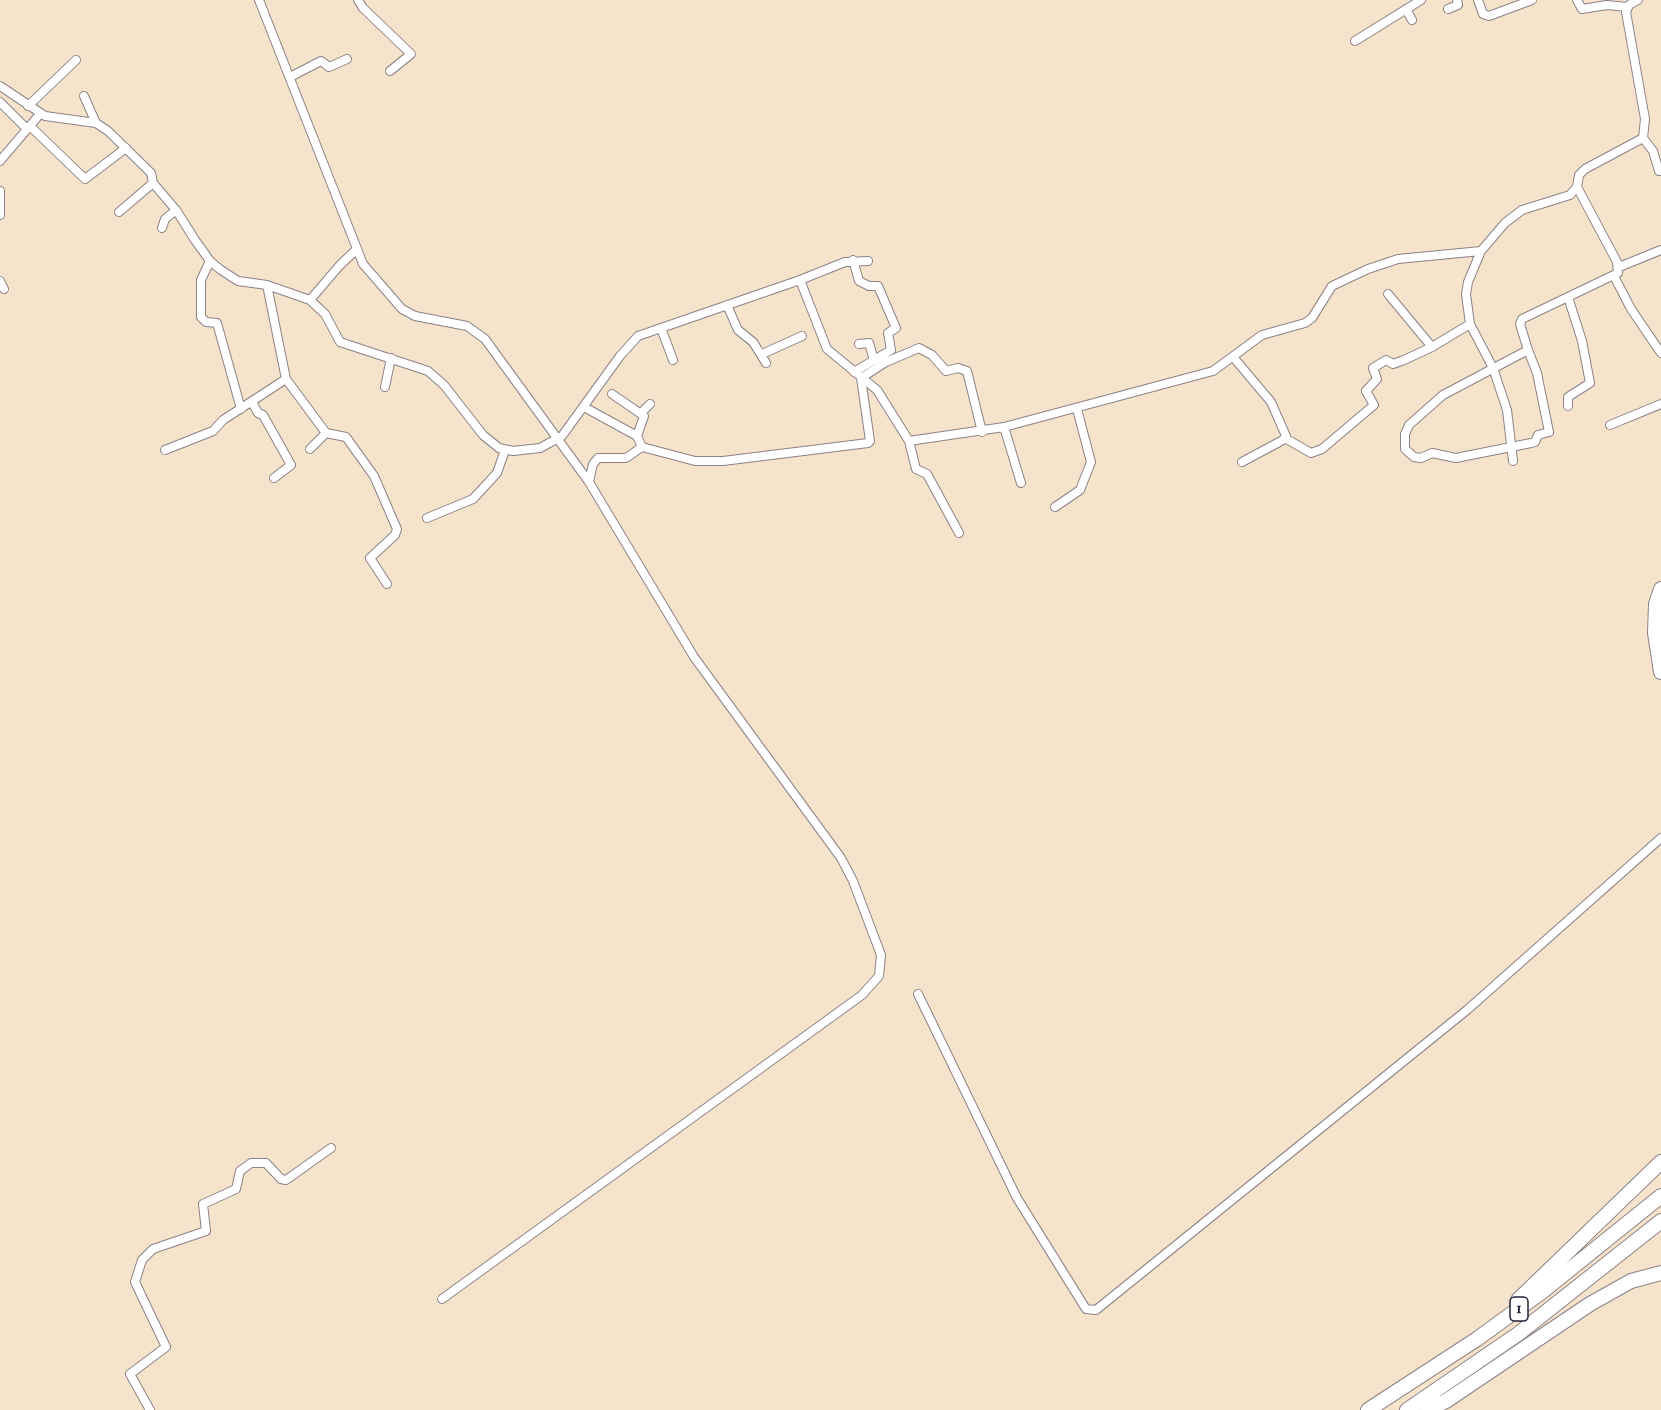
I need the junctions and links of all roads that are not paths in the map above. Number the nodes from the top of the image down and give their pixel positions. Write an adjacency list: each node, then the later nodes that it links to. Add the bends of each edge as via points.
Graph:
1 (259, 0): 17 (street)
2 (358, 0): 16 (street, via 411,54)
3 (1421, 0): 10 (street)
4 (1457, 0): 11 (street, via 1458,5)
5 (1478, 0): 6 (street, via 1489,16)
6 (1532, 0)
7 (1577, 0): 9 (street, via 1582,9)
8 (1638, 0): 9 (street)
9 (1627, 7): 25 (street, via 1644,119)
10 (1406, 9): 12 (street); 13 (street)
11 (1448, 9)
12 (1412, 20)
13 (1355, 41)
14 (347, 59): 17 (street, via 329,67 321,61)
15 (76, 60): 21 (street)
16 (390, 71)
17 (290, 76): 36 (street)
18 (0, 86): 21 (street)
19 (84, 96): 23 (street)
20 (0, 102): 24 (street)
21 (28, 106): 22 (street)
22 (40, 114): 23 (street); 24 (street)
23 (96, 123): 26 (street)
24 (29, 128): 26 (street, via 84,179); 27 (street)
25 (1643, 138): 28 (street, via 1653,151); 30 (street, via 1585,169 1579,175)
26 (126, 148): 29 (street, via 151,173)
27 (0, 161)
28 (1659, 171)
29 (153, 183): 32 (street); 33 (street)
30 (1577, 187): 38 (street, via 1563,198 1522,210); 42 (street)
31 (0, 190): 34 (street)
32 (176, 210): 35 (street, via 165,219); 40 (street)
33 (119, 212)
34 (0, 215)
35 (162, 228)
36 (356, 250): 50 (street); 85 (street, via 370,274 402,309 415,316 467,326 480,335)
37 (1661, 250): 42 (street)
38 (1481, 251): 52 (street, via 1467,294); 61 (street, via 1398,259 1368,269 1332,286 1305,323 1262,335)
39 (853, 260): 41 (street); 44 (street); 63 (street, via 859,281 878,286 896,326 888,333 891,350)
40 (210, 261): 46 (street, via 238,281); 76 (street, via 201,280 201,317 217,324)
41 (868, 261)
42 (1619, 267): 43 (street)
43 (1614, 276): 49 (street); 58 (street, via 1630,309)
44 (800, 280): 51 (street); 66 (street, via 827,349)
45 (0, 281): 47 (street)
46 (267, 285): 50 (street); 68 (street)
47 (4, 290)
48 (1388, 294): 56 (street)
49 (1568, 297): 57 (street, via 1522,320); 74 (street, via 1590,383 1568,397)
50 (310, 300): 60 (street, via 326,314 340,342)
51 (727, 305): 53 (street); 59 (street, via 738,330)
52 (1470, 324): 56 (street); 65 (street)
53 (661, 328): 62 (street); 75 (street, via 642,334 627,347)
54 (802, 336): 59 (street)
55 (859, 344): 63 (street, via 869,344)
56 (1432, 347): 84 (street, via 1393,364 1386,360 1373,368 1377,379 1366,391 1374,405 1322,450 1311,453)
57 (1528, 350): 65 (street); 88 (street, via 1538,373 1549,432 1538,435 1535,442)
58 (1661, 352)
59 (762, 354): 64 (street)
60 (391, 358): 69 (street); 91 (street, via 432,374 478,430)
61 (1234, 358): 77 (street, via 1213,371); 84 (street, via 1271,402)
62 (673, 360)
63 (874, 360): 66 (street)
64 (766, 363)
65 (1492, 368): 88 (street, via 1507,410); 88 (street, via 1457,385 1427,408 1409,426 1405,446 1414,457 1422,458 1432,453 1456,458)
66 (854, 372): 67 (street)
67 (861, 378): 81 (street, via 912,349 926,350 946,370 967,371); 86 (street, via 881,396); 87 (street, via 868,443 723,461 694,461)
68 (286, 379): 71 (street); 82 (street)
69 (385, 387)
70 (612, 394): 78 (street)
71 (252, 402): 76 (street); 94 (street, via 291,465)
72 (650, 404): 78 (street)
73 (1661, 404): 79 (street)
74 (1568, 406)
75 (584, 407): 83 (street); 85 (street)
76 (241, 409): 90 (street, via 213,431)
77 (1077, 409): 80 (street); 97 (street, via 1090,462 1080,490)
78 (641, 413): 83 (street, via 644,417)
79 (1610, 425)
80 (1004, 427): 81 (street); 96 (street)
81 (982, 432): 86 (street)
82 (326, 433): 89 (street); 100 (street, via 344,436 353,446 387,504 397,529 370,558)
83 (637, 436): 87 (street)
84 (1285, 438): 93 (street)
85 (558, 439): 91 (street, via 532,450); 95 (street)
86 (909, 441): 99 (street, via 916,469 927,474)
87 (642, 447): 95 (street, via 626,458 598,458)
88 (1511, 448): 92 (street)
89 (310, 449)
90 (165, 450)
91 (505, 450): 98 (street, via 497,473 473,499)
92 (1513, 461)
93 (1242, 462)
94 (274, 478)
95 (589, 482): 110 (street, via 694,657 841,858 882,963 879,976 862,995)
96 (1021, 483)
97 (1055, 507)
98 (427, 518)
99 (959, 533)
100 (387, 584)
101 (1661, 589): 102 (highway, via 1655,633)
102 (1661, 672)
103 (1661, 837): 104 (street, via 1476,1002 1096,1310 1086,1309 1017,1198)
104 (918, 994)
105 (332, 1148): 112 (street, via 286,1180 266,1163 251,1163 240,1171 236,1189 203,1204 206,1231 153,1250 142,1260 135,1282 166,1347 130,1374)
106 (1661, 1162): 111 (highway)
107 (1661, 1196): 111 (highway, 1, via 1543,1292)
108 (1661, 1221): 114 (highway, 1, via 1518,1334)
109 (1661, 1273): 115 (highway, via 1631,1281 1590,1304)
110 (442, 1299)
111 (1477, 1339): 113 (highway, 1)
112 (150, 1410)
113 (1368, 1410)
114 (1407, 1410)
115 (1427, 1410)

